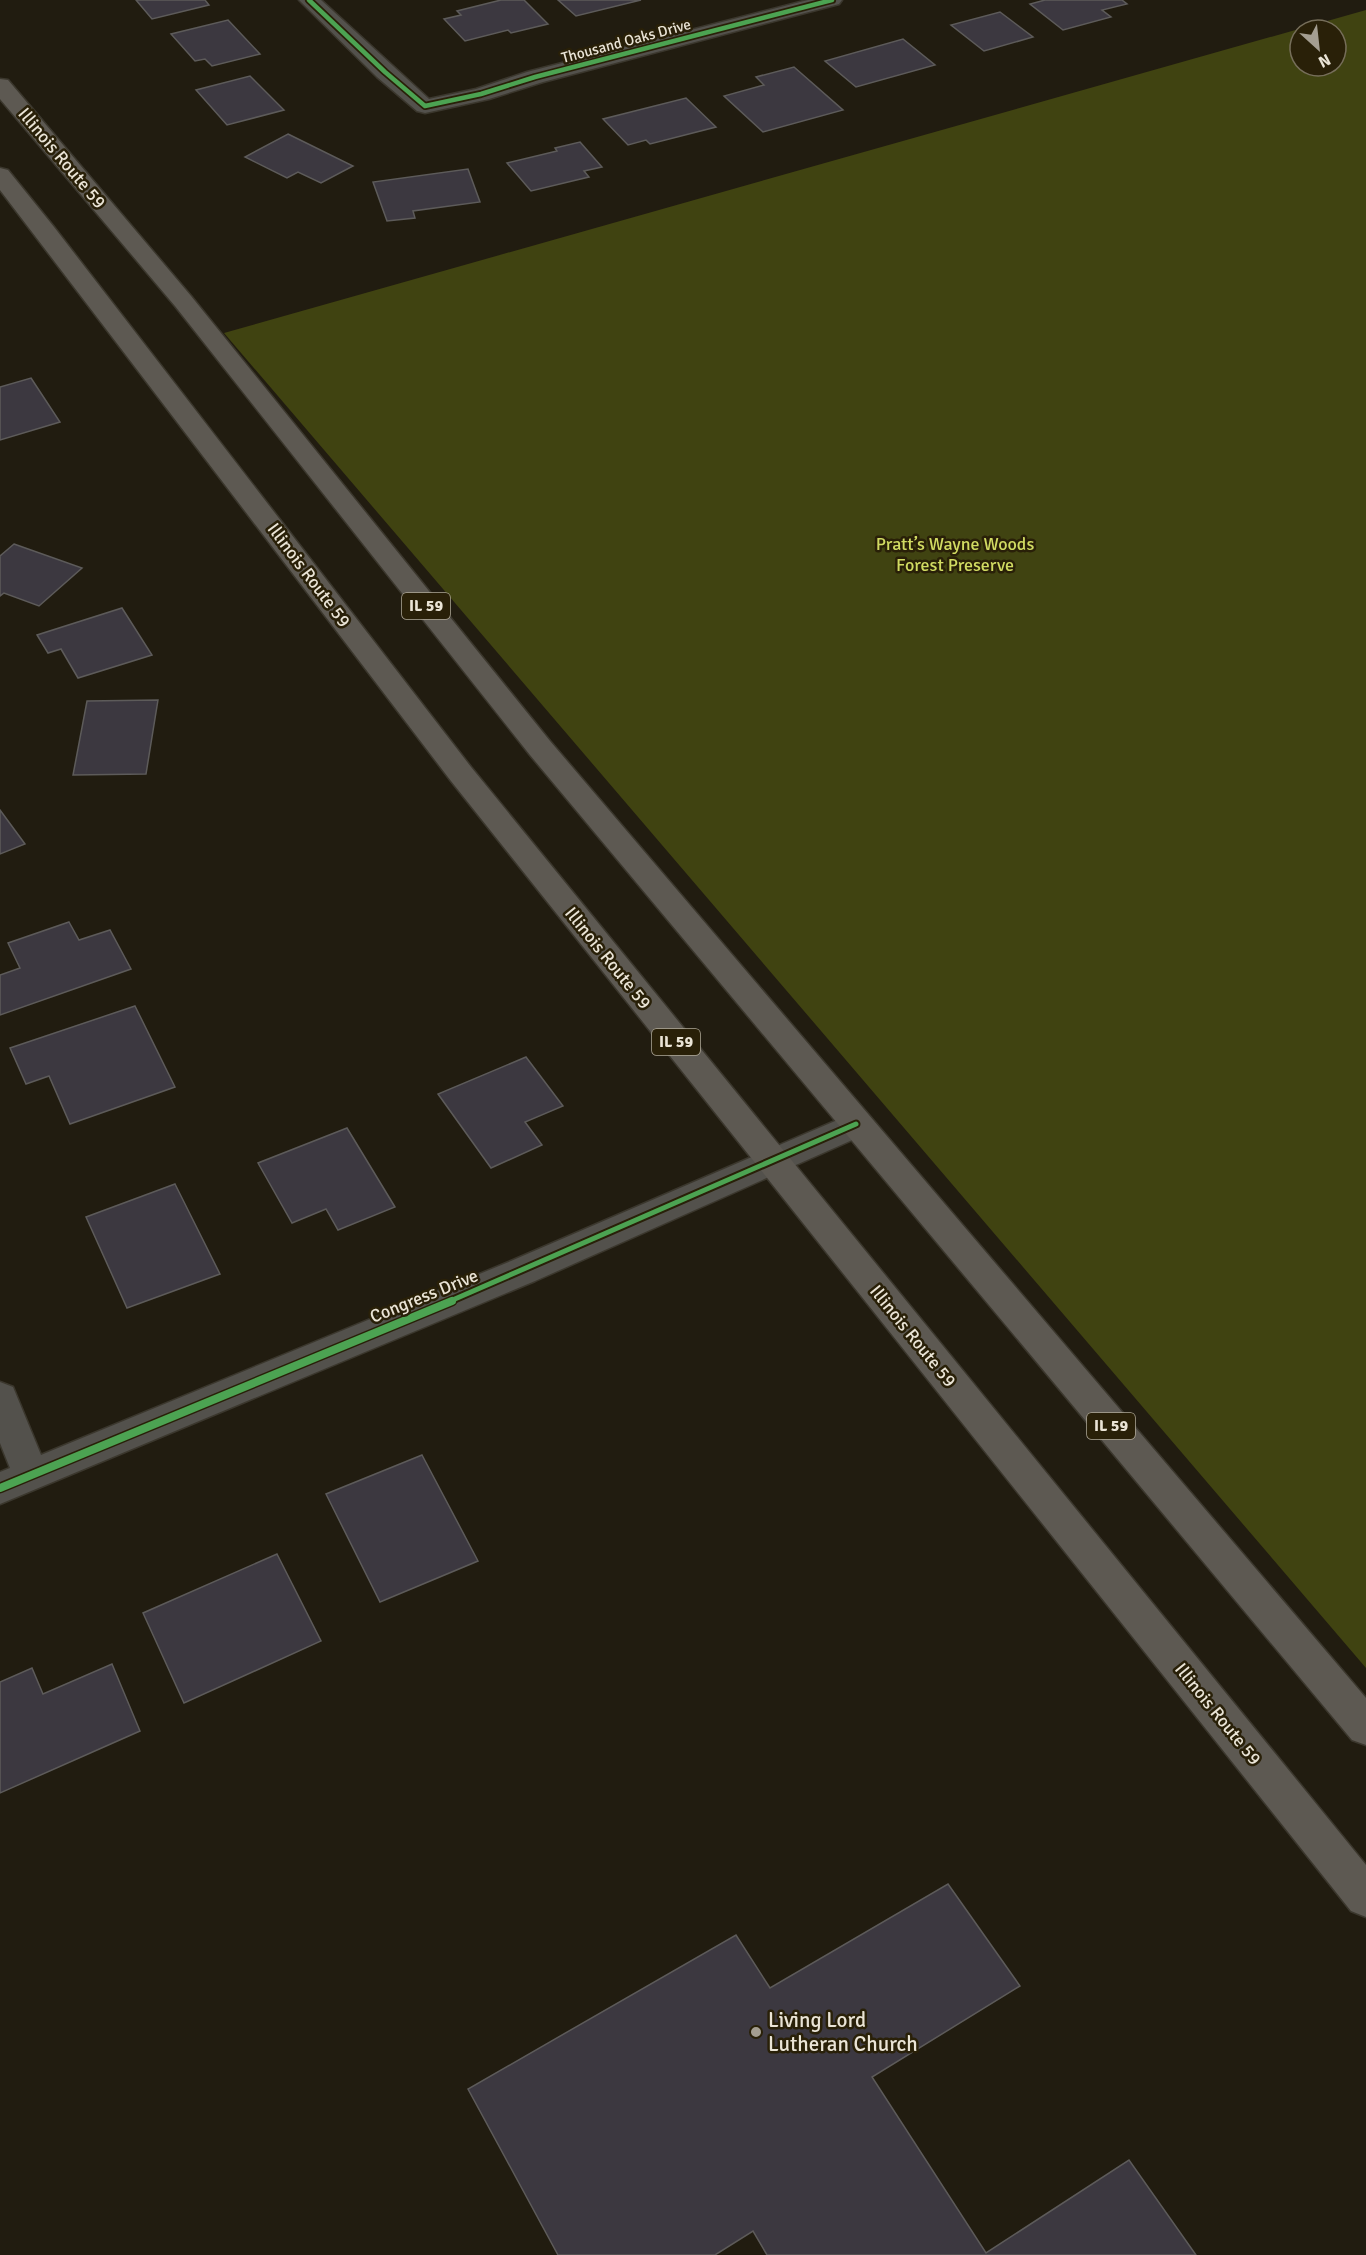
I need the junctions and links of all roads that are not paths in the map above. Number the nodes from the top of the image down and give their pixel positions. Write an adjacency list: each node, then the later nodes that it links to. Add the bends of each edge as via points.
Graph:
1 (309, 0): 2 (street, Thousand Oaks Drive, via 425,106)
2 (832, 0)
3 (0, 85): 5 (main road, Illinois Route 59 / IL 59, via 183,301 548,758)
4 (0, 175): 6 (main road, Illinois Route 59 / IL 59, via 461,774)
5 (856, 1124): 6 (street, Congress Drive); 9 (main road, Illinois Route 59 / IL 59)
6 (772, 1163): 8 (street, Congress Drive, via 524,1271); 10 (main road, Illinois Route 59 / IL 59)
7 (0, 1397): 8 (street)
8 (15, 1482)
9 (1366, 1727)
10 (1366, 1897)

